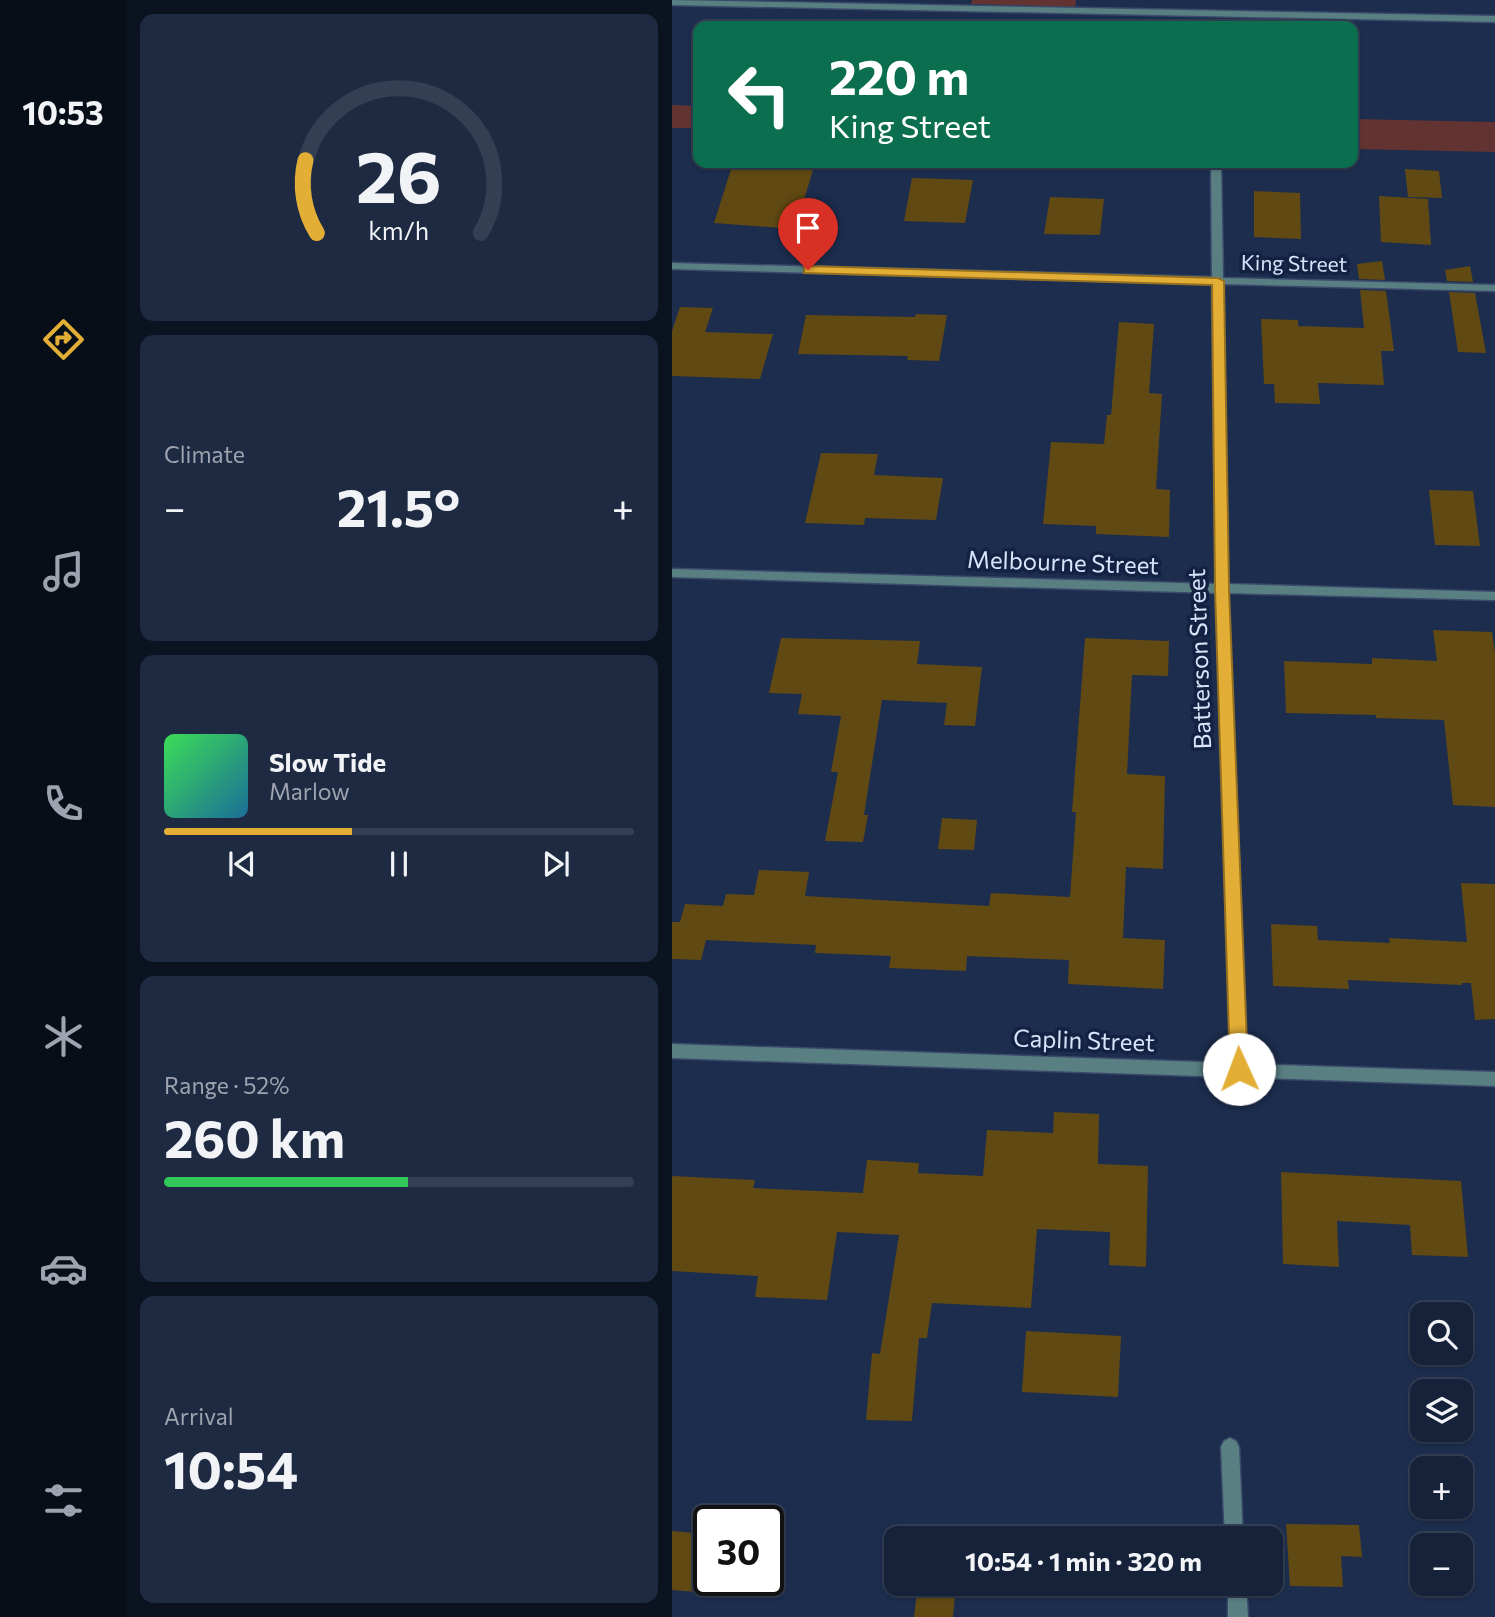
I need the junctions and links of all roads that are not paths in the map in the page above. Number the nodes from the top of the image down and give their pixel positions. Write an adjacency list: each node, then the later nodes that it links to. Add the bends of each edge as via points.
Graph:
1 (672, 2): 2 (street)
2 (1214, 15): 3 (street); 4 (street)
3 (1495, 19)
4 (1214, 21)
5 (1216, 168): 7 (street, Batterson Street)
6 (672, 266): 7 (street, King Street)
7 (1218, 281): 8 (street, King Street); 10 (street, Batterson Street)
8 (1495, 288)
9 (672, 573): 10 (street, Melbourne Street)
10 (1222, 589): 11 (street, Melbourne Street); 13 (street, Batterson Street)
11 (1495, 596)
12 (672, 1051): 13 (street, Caplin Street)
13 (1239, 1069): 14 (street, Caplin Street)
14 (1495, 1079)
15 (1230, 1447): 16 (street)
16 (1233, 1526)
17 (1237, 1596): 18 (street)
18 (1238, 1617)

